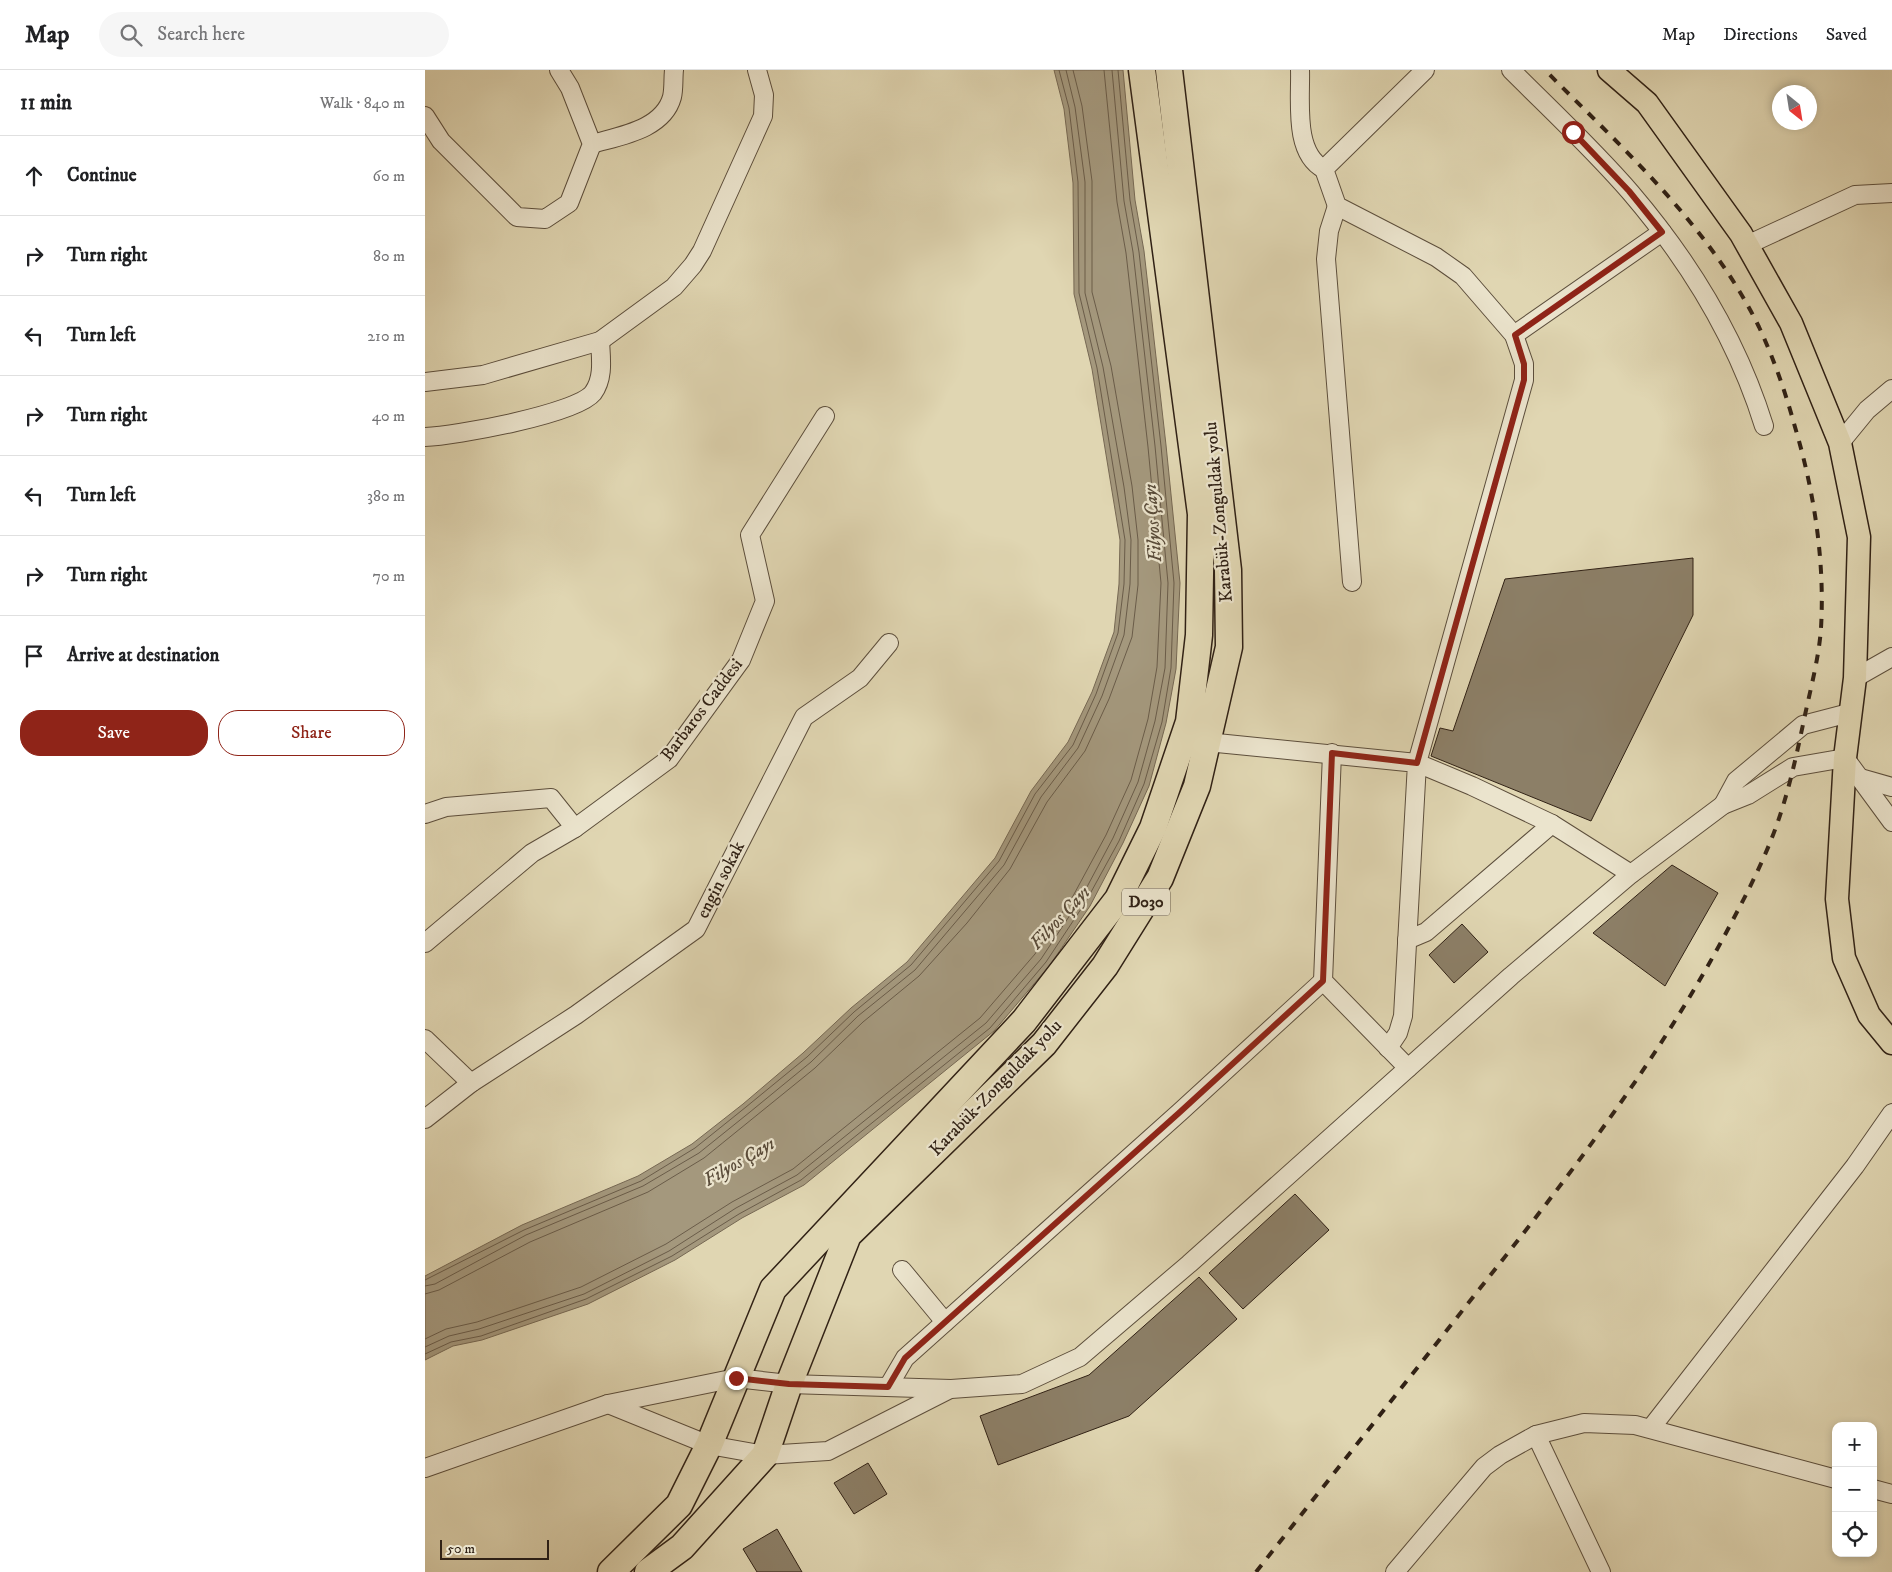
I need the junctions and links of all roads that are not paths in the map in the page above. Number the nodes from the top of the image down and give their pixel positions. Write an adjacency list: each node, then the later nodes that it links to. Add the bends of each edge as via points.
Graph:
1 (559, 70): 11 (street, via 570,88)
2 (674, 70): 11 (street, via 672,98 657,118 634,132)
3 (757, 70): 18 (street, via 764,95 763,116 702,251 674,287)
4 (1142, 70): 54 (highway, Karabük-Zonguldak yolu / D030, via 1201,514 1199,635 1189,722 1153,828 1117,899 1024,1020 773,1289)
5 (1169, 70): 30 (highway, Karabük-Zonguldak yolu / D030, via 1228,570 1229,647)
6 (1300, 70): 12 (street, via 1305,149 1313,162)
7 (1425, 70): 12 (street)
8 (1511, 70): 15 (street, via 1629,191)
9 (1609, 70): 16 (main road, via 1647,103)
10 (425, 116): 11 (street, via 441,141 517,217 545,219 569,202)
11 (592, 144)
12 (1324, 169): 14 (street)
13 (1892, 193): 16 (street, via 1855,195)
14 (1337, 206): 17 (street, via 1450,264); 25 (street, via 1329,231 1326,259)
15 (1662, 232): 17 (street); 22 (street, via 1727,334)
16 (1747, 245): 24 (main road, via 1791,323)
17 (1515, 335): 33 (street, via 1524,364 1524,380)
18 (600, 341): 19 (street, via 483,375); 23 (street, via 599,384 583,402 532,418 446,436)
19 (425, 382)
20 (1892, 389): 24 (street, via 1867,410)
21 (825, 416): 40 (street, Barbaros Caddesi, via 750,536 765,601 741,660 669,758)
22 (1764, 426)
23 (425, 437)
24 (1840, 443): 28 (main road, via 1859,537)
25 (1352, 582)
26 (889, 643): 49 (street, engin sokak, via 860,678 804,717 696,929 576,1015)
27 (1892, 657): 28 (street)
28 (1855, 678): 29 (main road)
29 (1849, 713): 32 (main road); 36 (street, via 1803,725 1736,781)
30 (1207, 742): 31 (street); 55 (highway, Karabük-Zonguldak yolu / D030, via 1197,786 1161,878 1105,966 1044,1044 848,1235)
31 (1332, 753): 33 (street); 44 (street)
32 (1845, 758): 34 (street); 36 (street, via 1793,767 1748,795); 46 (main road, via 1837,899 1844,958 1869,1015)
33 (1417, 763): 39 (street); 42 (street)
34 (1860, 778): 35 (street); 38 (street)
35 (1892, 787)
36 (1723, 805): 41 (street)
37 (425, 814): 40 (street, via 446,807 551,798)
38 (1892, 822)
39 (1552, 824): 41 (street); 42 (street, via 1426,932)
40 (575, 828): 43 (street, Barbaros Caddesi, via 532,853)
41 (1631, 874): 48 (street)
42 (1407, 940): 47 (street, via 1403,1016 1398,1034)
43 (425, 943)
44 (1323, 981): 47 (street); 53 (street)
45 (425, 1039): 49 (street)
46 (1892, 1043)
47 (1388, 1048): 48 (street)
48 (1408, 1068): 57 (street, via 1081,1357 1022,1384)
49 (471, 1082): 51 (street, engin sokak)
50 (1892, 1114): 59 (street)
51 (425, 1119)
52 (902, 1270): 53 (street)
53 (945, 1322): 56 (street, via 905,1358)
54 (736, 1378): 55 (street); 58 (street); 61 (highway, Karabük-Zonguldak yolu / D030)
55 (789, 1384): 56 (street); 62 (highway, Karabük-Zonguldak yolu / D030)
56 (888, 1387): 57 (street)
57 (951, 1389): 62 (street, via 828,1450)
58 (608, 1404): 61 (street); 63 (street)
59 (1651, 1428): 60 (street, via 1601,1422 1567,1426); 64 (street)
60 (1536, 1435): 69 (street, via 1484,1467); 70 (street)
61 (709, 1445): 62 (street); 67 (highway, Karabük-Zonguldak yolu / D030, via 679,1505)
62 (765, 1455): 68 (highway, Karabük-Zonguldak yolu / D030, via 682,1546)
63 (425, 1468)
64 (1832, 1478)
65 (1877, 1490): 66 (street)
66 (1892, 1494)
67 (611, 1572)
68 (648, 1572)
69 (1395, 1572)
70 (1601, 1572)

